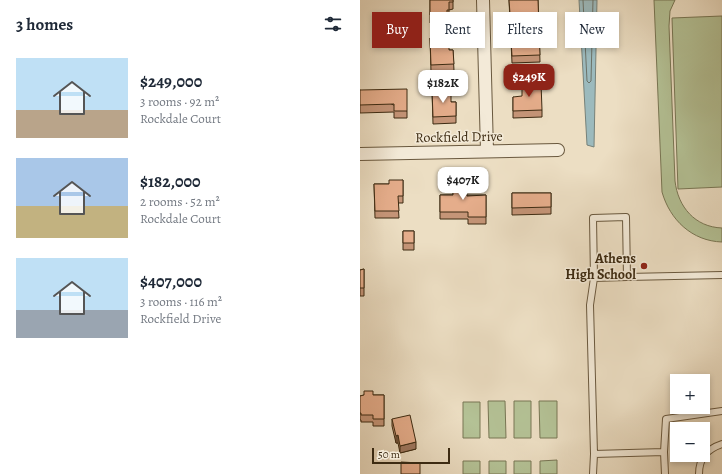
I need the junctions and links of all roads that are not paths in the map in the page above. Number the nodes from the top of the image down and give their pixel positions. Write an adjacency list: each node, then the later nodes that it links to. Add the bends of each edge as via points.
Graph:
1 (483, 0): 3 (street)
2 (558, 150): 3 (street, Rockfield Drive)
3 (487, 151): 4 (street, Rockfield Drive)
4 (360, 154)
5 (722, 275): 6 (lane)
6 (627, 277): 7 (lane); 7 (lane, via 626,217 593,218)
7 (594, 278): 11 (lane, via 590,305)
8 (722, 411): 10 (lane, via 666,419)
9 (722, 444): 14 (lane, via 705,454 701,460)
10 (664, 452): 11 (lane); 13 (lane)
11 (594, 454): 12 (lane)
12 (593, 474)
13 (665, 474)
14 (699, 474)

